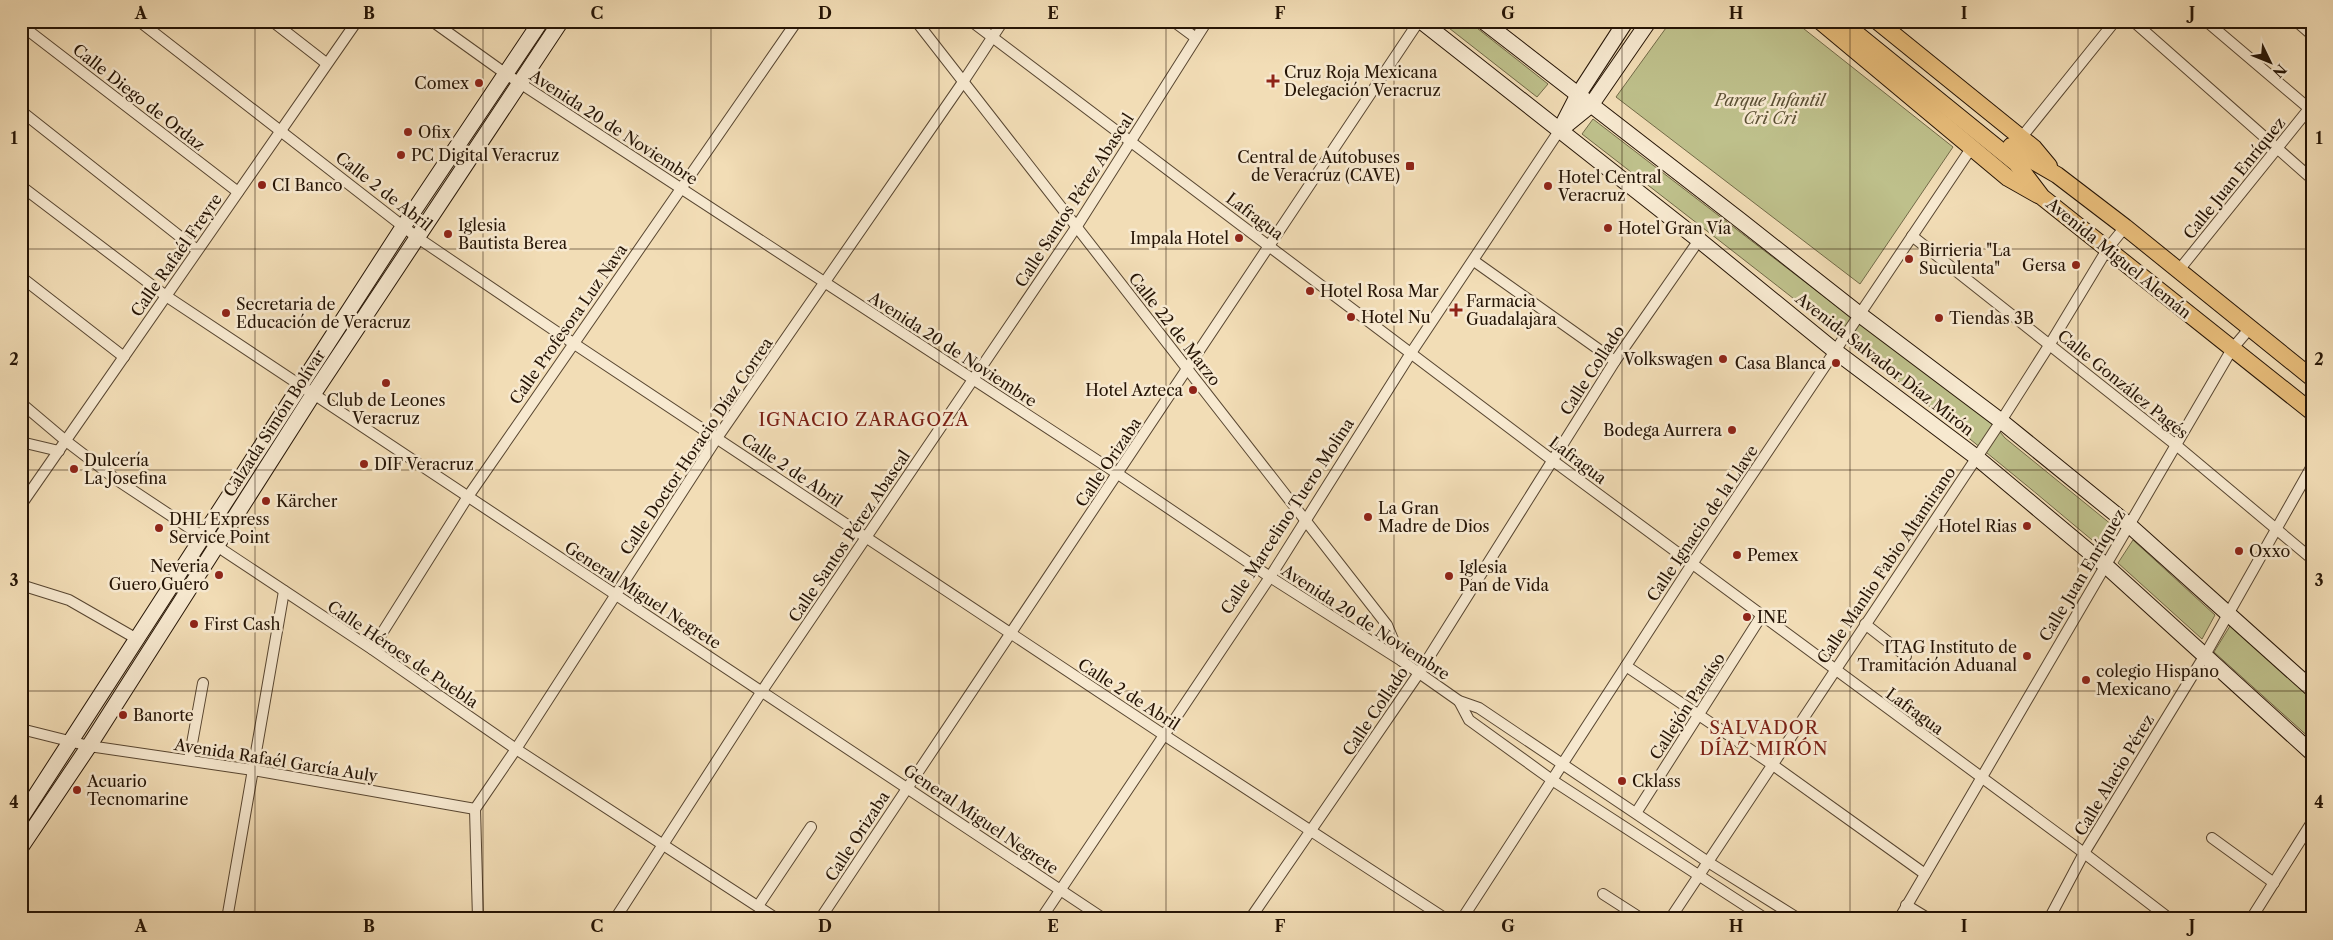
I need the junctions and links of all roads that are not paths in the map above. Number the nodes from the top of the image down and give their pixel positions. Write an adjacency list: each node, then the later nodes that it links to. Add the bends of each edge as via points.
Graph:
1 (138, 21): 40 (street, Calle 2 de Abril)
2 (272, 21): 31 (street)
3 (357, 21): 31 (street, Calle Rafaél Freyre)
4 (432, 21): 33 (street, Avenida 20 de Noviembre)
5 (541, 21): 33 (main road, Calzada Simón Bolívar)
6 (560, 21): 35 (main road, Calzada Simón Bolívar)
7 (797, 21): 49 (street, Calle Profesora Luz Nava)
8 (916, 21): 34 (street, Calle 22 de Marzo)
9 (971, 21): 29 (street, Lafragua)
10 (1003, 21): 29 (street, Calle Doctor Horacio Díaz Correa)
11 (1173, 21): 30 (street)
12 (1193, 21): 27 (street)
13 (1420, 21): 41 (main road, Avenida Salvador Díaz Mirón); 58 (street, Calle Orizaba)
14 (1482, 21): 36 (main road, Avenida Salvador Díaz Mirón)
15 (1626, 21): 36 (main road, Calle Marcelino Tuero Molina)
16 (1649, 21): 37 (main road, Calle Marcelino Tuero Molina)
17 (1820, 21): 44 (main road)
18 (1841, 21): 32 (main road, Avenida Miguel Alemán)
19 (1858, 21): 32 (main road, Avenida Miguel Alemán)
20 (1877, 21): 42 (main road)
21 (2115, 21): 42 (street)
22 (2133, 21): 45 (street)
23 (2206, 21): 38 (street)
24 (2296, 21): 28 (street)
25 (2310, 21): 28 (street)
26 (21, 25): 50 (street, Calle Diego de Ordaz)
27 (1205, 25): 30 (street, Calle Santos Pérez Abascal)
28 (2310, 34)
29 (992, 37): 34 (street, Calle Doctor Horacio Díaz Correa); 43 (street, Lafragua)
30 (1196, 38): 43 (street, Calle Santos Pérez Abascal)
31 (326, 64): 40 (street, Calle Rafaél Freyre)
32 (1911, 70): 46 (main road, Avenida Miguel Alemán, via 2024,156); 51 (main road, Avenida Miguel Alemán, via 2016,163)
33 (506, 74): 35 (street, Avenida 20 de Noviembre); 53 (main road, Calzada Simón Bolívar)
34 (963, 82): 52 (street, Calle 22 de Marzo); 64 (street, Calle Doctor Horacio Díaz Correa)
35 (520, 83): 49 (street, Avenida 20 de Noviembre); 56 (main road, Calzada Simón Bolívar)
36 (1578, 95): 37 (main road, Avenida Salvador Díaz Mirón); 41 (main road, Calle Marcelino Tuero Molina)
37 (1590, 105): 41 (main road, Calle Marcelino Tuero Molina); 66 (main road, Avenida Salvador Díaz Mirón)
38 (2311, 108): 45 (street, Calle Juan Enríquez)
39 (21, 112): 60 (street)
40 (282, 131): 50 (street, Calle Rafaél Freyre); 53 (street, Calle 2 de Abril)
41 (1560, 131): 57 (main road, Avenida Salvador Díaz Mirón); 61 (street, Calle Marcelino Tuero Molina)
42 (2021, 138): 46 (main road)
43 (1130, 140): 52 (street, Calle Santos Pérez Abascal); 58 (street, Lafragua)
44 (1972, 147): 51 (main road, via 2008,178); 55 (street, Calle Ignacio de la Llave)
45 (2276, 150): 47 (street); 62 (street, Calle Juan Enríquez)
46 (2057, 175): 54 (main road, Avenida Miguel Alemán)
47 (2312, 179)
48 (21, 186): 65 (street, General Miguel Negrete)
49 (680, 188): 64 (street, Avenida 20 de Noviembre); 68 (street, Calle Profesora Luz Nava)
50 (238, 192): 60 (street, Calle Rafaél Freyre)
51 (2042, 197): 59 (main road, Avenida Miguel Alemán)
52 (1077, 226): 75 (street, Calle 22 de Marzo); 77 (street, Calle Santos Pérez Abascal)
53 (403, 227): 56 (street, Calle 2 de Abril); 78 (main road, Calzada Simón Bolívar)
54 (2125, 227): 59 (street, Calle Manlio Fabio Altamirano); 62 (main road, Avenida Miguel Alemán)
55 (1912, 236): 66 (street, Calle Ignacio de la Llave); 69 (street, Calle González Pagés)
56 (418, 238): 68 (street, Calle 2 de Abril); 79 (main road, Calzada Simón Bolívar)
57 (1699, 240): 71 (main road, Avenida Salvador Díaz Mirón); 74 (street, Calle Collado)
58 (1269, 245): 72 (street, Lafragua); 75 (street, Calle Orizaba)
59 (2108, 248): 69 (street, Calle Manlio Fabio Altamirano); 70 (main road, Avenida Miguel Alemán)
60 (197, 250): 65 (street, Calle Rafaél Freyre)
61 (1474, 261): 72 (street, Calle Marcelino Tuero Molina); 74 (street)
62 (2179, 270): 67 (main road, Avenida Miguel Alemán)
63 (21, 277): 73 (street)
64 (823, 283): 77 (street, Avenida 20 de Noviembre); 83 (street, Calle Doctor Horacio Díaz Correa)
65 (166, 296): 73 (street, Calle Rafaél Freyre); 78 (street, General Miguel Negrete)
66 (1859, 314): 71 (street, Calle Ignacio de la Llave); 82 (main road, Avenida Salvador Díaz Mirón)
67 (2250, 328): 70 (street, Calle Juan Enríquez); 76 (main road, Avenida Miguel Alemán)
68 (574, 343): 83 (street, Calle 2 de Abril); 92 (street, Calle Profesora Luz Nava)
69 (2050, 344): 82 (street, Calle Manlio Fabio Altamirano); 86 (street, Calle González Pagés)
70 (2232, 349): 81 (main road, Avenida Miguel Alemán); 86 (street, Calle Juan Enríquez)
71 (1835, 351): 88 (main road, Avenida Salvador Díaz Mirón); 101 (street, Calle Ignacio de la Llave)
72 (1412, 353): 89 (street, Lafragua); 94 (street, Calle Marcelino Tuero Molina)
73 (124, 357): 84 (street, Calle Rafaél Freyre)
74 (1615, 361): 89 (street, Calle Collado)
75 (1188, 371): 91 (street, Calle Orizaba); 94 (street, Calle 22 de Marzo)
76 (2312, 378)
77 (974, 380): 91 (street, Avenida 20 de Noviembre); 97 (street, Calle Santos Pérez Abascal)
78 (300, 384): 79 (street, General Miguel Negrete); 98 (main road, Calzada Simón Bolívar)
79 (314, 393): 92 (street, General Miguel Negrete); 99 (main road, Calzada Simón Bolívar)
80 (21, 403): 84 (street, Calle Héroes de Puebla)
81 (2312, 412)
82 (2001, 421): 88 (street, Calle Manlio Fabio Altamirano); 95 (main road, Avenida Salvador Díaz Mirón)
83 (717, 438): 97 (street, Calle 2 de Abril); 106 (street, Calle Doctor Horacio Díaz Correa)
84 (66, 441): 87 (street, Calle Rafaél Freyre); 98 (street, Calle Héroes de Puebla)
85 (21, 442): 87 (street)
86 (2176, 445): 95 (street, Calle Juan Enríquez); 96 (street, Calle González Pagés)
87 (59, 451): 93 (street, Calle Rafaél Freyre)
88 (1976, 457): 102 (main road, Avenida Salvador Díaz Mirón); 109 (street, Calle Manlio Fabio Altamirano)
89 (1552, 460): 101 (street, Lafragua); 118 (street, Calle Collado)
90 (2312, 466): 96 (street, Calle Alacio Pérez)
91 (1118, 474): 103 (street, Avenida 20 de Noviembre); 110 (street, Calle Orizaba)
92 (467, 498): 106 (street, General Miguel Negrete); 112 (street, Calle Profesora Luz Nava)
93 (21, 505)
94 (1305, 519): 103 (street, Calle Marcelino Tuero Molina); 115 (street, Calle 22 de Marzo, via 1386,625)
95 (2129, 525): 102 (street, Calle Juan Enríquez); 107 (main road, Avenida Salvador Díaz Mirón)
96 (2275, 529): 100 (street, Calle González Pagés); 107 (street, Calle Alacio Pérez)
97 (866, 537): 110 (street, Calle 2 de Abril); 121 (street, Calle Santos Pérez Abascal)
98 (203, 538): 99 (street, Calle Héroes de Puebla); 111 (main road, Calzada Simón Bolívar)
99 (216, 546): 105 (street, Calle Héroes de Puebla); 127 (main road, Calzada Simón Bolívar)
100 (2312, 559)
101 (1692, 564): 108 (street, Lafragua); 116 (street, Calle Ignacio de la Llave)
102 (2105, 565): 113 (main road, Avenida Salvador Díaz Mirón); 134 (street, Calle Juan Enríquez)
103 (1270, 577): 115 (street, Avenida 20 de Noviembre); 125 (street, Calle Marcelino Tuero Molina)
104 (21, 585): 111 (street, via 69,600)
105 (284, 591): 112 (street, Calle Héroes de Puebla); 133 (street)
106 (616, 594): 121 (street, General Miguel Negrete); 128 (street, Calle Doctor Horacio Díaz Correa)
107 (2229, 614): 113 (street, Calle Alacio Pérez); 120 (main road, Avenida Salvador Díaz Mirón)
108 (1762, 615): 117 (street, Lafragua); 123 (street, Callejón Paraíso)
109 (1865, 624): 114 (street); 117 (street, Calle Manlio Fabio Altamirano)
110 (1011, 634): 125 (street, Calle 2 de Abril); 136 (street, Calle Orizaba)
111 (136, 638): 126 (main road, Calzada Simón Bolívar)
112 (372, 650): 128 (street, Calle Héroes de Puebla)
113 (2205, 655): 129 (main road, Avenida Salvador Díaz Mirón); 146 (street, Calle Alacio Pérez)
114 (1906, 656)
115 (1402, 661): 118 (street, Avenida 20 de Noviembre)
116 (1626, 666): 123 (street); 131 (street, Calle Ignacio de la Llave)
117 (1834, 670): 132 (street, Calle Manlio Fabio Altamirano); 134 (street, Lafragua)
118 (1419, 673): 122 (street, Avenida 20 de Noviembre); 142 (street, Calle Collado)
119 (203, 683): 130 (street)
120 (2312, 689)
121 (762, 691): 136 (street, General Miguel Negrete); 144 (street, Calle Santos Pérez Abascal)
122 (1459, 701): 131 (street, Avenida 20 de Noviembre, via 1479,708); 135 (street, Avenida 20 de Noviembre, via 1468,720)
123 (1699, 715): 132 (street); 138 (street, Callejón Paraíso)
124 (21, 728): 126 (street, Avenida Rafaél García Auly)
125 (1164, 735): 142 (street, Calle 2 de Abril); 151 (street, Calle Marcelino Tuero Molina)
126 (71, 742): 127 (street, Avenida Rafaél García Auly); 139 (main road, Calzada Simón Bolívar)
127 (89, 746): 130 (street, Avenida Rafaél García Auly); 145 (main road, Calzada Simón Bolívar)
128 (516, 749): 137 (street, Calle Doctor Horacio Díaz Correa); 144 (street, Calle Héroes de Puebla)
129 (2312, 753)
130 (189, 760): 133 (street, Avenida Rafaél García Auly)
131 (1562, 764): 135 (street, Calle Ignacio de la Llave); 138 (street, Avenida 20 de Noviembre)
132 (1773, 765): 147 (street, Calle Manlio Fabio Altamirano); 148 (street)
133 (253, 770): 137 (street, Avenida Rafaél García Auly); 155 (street)
134 (1980, 778): 146 (street, Lafragua); 148 (street, Calle Juan Enríquez)
135 (1552, 780): 149 (street, Avenida 20 de Noviembre); 164 (street, Calle Ignacio de la Llave)
136 (907, 786): 151 (street, General Miguel Negrete); 159 (street, Calle Orizaba)
137 (475, 809): 156 (street)
138 (1636, 813): 147 (street, Avenida 20 de Noviembre)
139 (21, 818)
140 (2312, 822): 150 (street)
141 (812, 827): 153 (street)
142 (1312, 830): 162 (street, Calle Collado); 163 (street, Calle 2 de Abril)
143 (2212, 838): 150 (street)
144 (664, 844): 153 (street, Calle Héroes de Puebla); 157 (street, Calle Santos Pérez Abascal)
145 (21, 847)
146 (2084, 853): 171 (street, Calle Alacio Pérez); 172 (street, Lafragua)
147 (1708, 862): 149 (street, Calle Manlio Fabio Altamirano); 168 (street, Avenida 20 de Noviembre)
148 (1925, 874): 154 (street, Calle Juan Enríquez)
149 (1698, 876): 166 (street, Calle Manlio Fabio Altamirano); 167 (street, Avenida 20 de Noviembre)
150 (2274, 883): 173 (street)
151 (1060, 890): 160 (street, Calle Marcelino Tuero Molina); 161 (street, General Miguel Negrete)
152 (1603, 894): 165 (street)
153 (758, 906): 158 (street, Calle Héroes de Puebla)
154 (1906, 906): 169 (street, Calle Juan Enríquez); 170 (street)
155 (227, 919)
156 (478, 919)
157 (615, 919)
158 (777, 919)
159 (820, 919)
160 (1041, 919)
161 (1104, 919)
162 (1250, 919)
163 (1446, 919)
164 (1462, 919)
165 (1642, 919)
166 (1670, 919)
167 (1766, 919)
168 (1799, 919)
169 (1899, 919)
170 (1929, 919)
171 (2049, 919)
172 (2170, 919)
173 (2251, 919)

